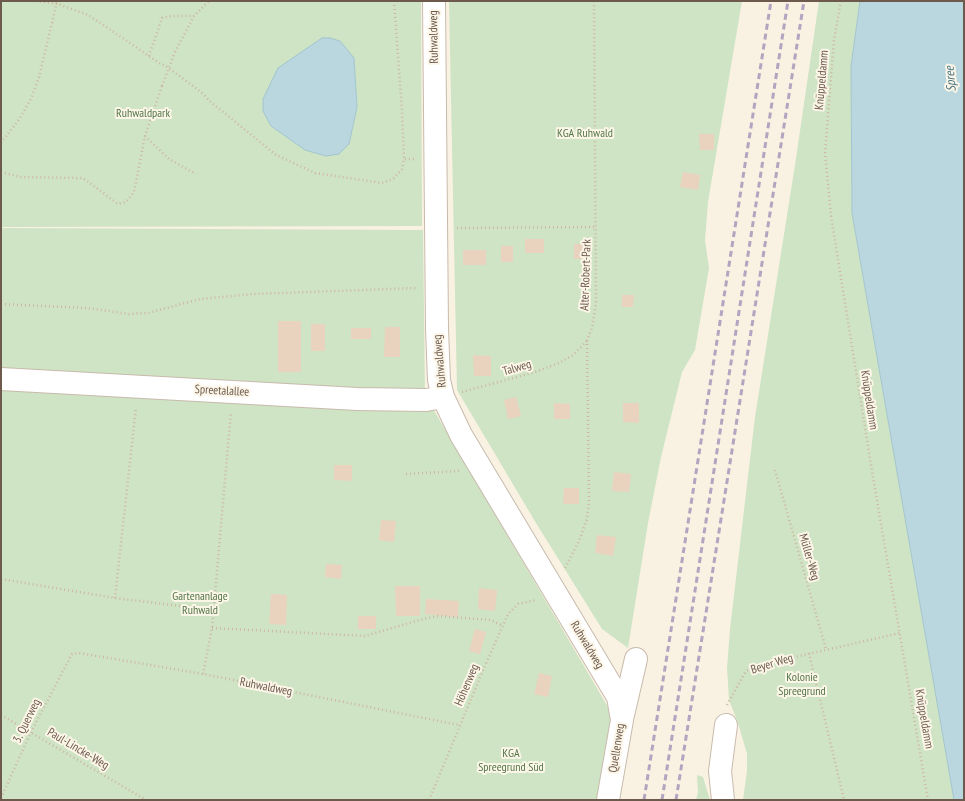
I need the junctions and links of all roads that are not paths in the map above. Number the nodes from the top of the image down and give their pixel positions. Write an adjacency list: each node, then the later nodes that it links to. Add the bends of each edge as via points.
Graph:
1 (434, 1): 3 (street, Ruhwaldweg, via 439,380)
2 (1, 379): 3 (street, Spreetalallee, via 357,399 426,400)
3 (443, 397): 5 (street, Ruhwaldweg, via 545,594)
4 (636, 659): 6 (street)
5 (618, 697): 6 (street, Quellenweg)
6 (622, 720): 8 (street, Quellenweg)
7 (726, 726): 9 (street, via 720,771)
8 (608, 800)
9 (723, 800)

